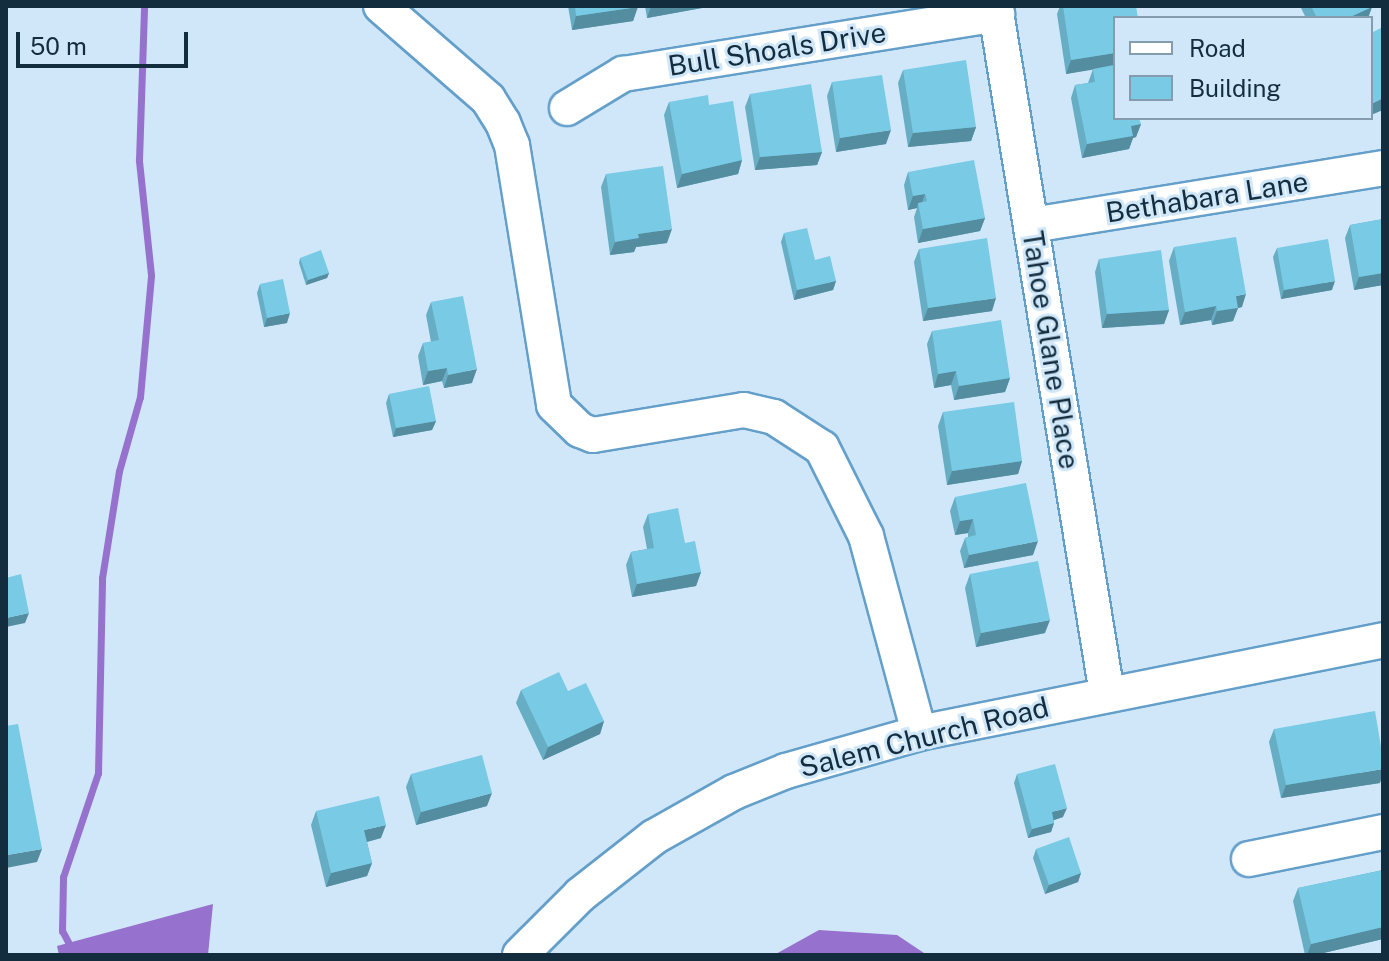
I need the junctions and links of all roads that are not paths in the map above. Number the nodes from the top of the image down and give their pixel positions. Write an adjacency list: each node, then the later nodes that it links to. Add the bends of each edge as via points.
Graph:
1 (381, 6): 8 (street, via 488,99 503,123 512,145 554,405 593,435 744,410 774,417 822,448 866,536)
2 (996, 10): 3 (street, Bull Shoals Drive, via 623,74); 5 (street, Tahoe Glane Place)
3 (567, 108)
4 (1383, 168): 5 (street, Bethabara Lane)
5 (1032, 225): 7 (street, Tahoe Glane Place)
6 (1383, 640): 7 (street, Salem Church Road)
7 (1107, 694): 8 (street, Salem Church Road)
8 (919, 733): 11 (street, Salem Church Road, via 786,771 700,810 614,867)
9 (1383, 832): 10 (street)
10 (1249, 859)
11 (520, 955)

